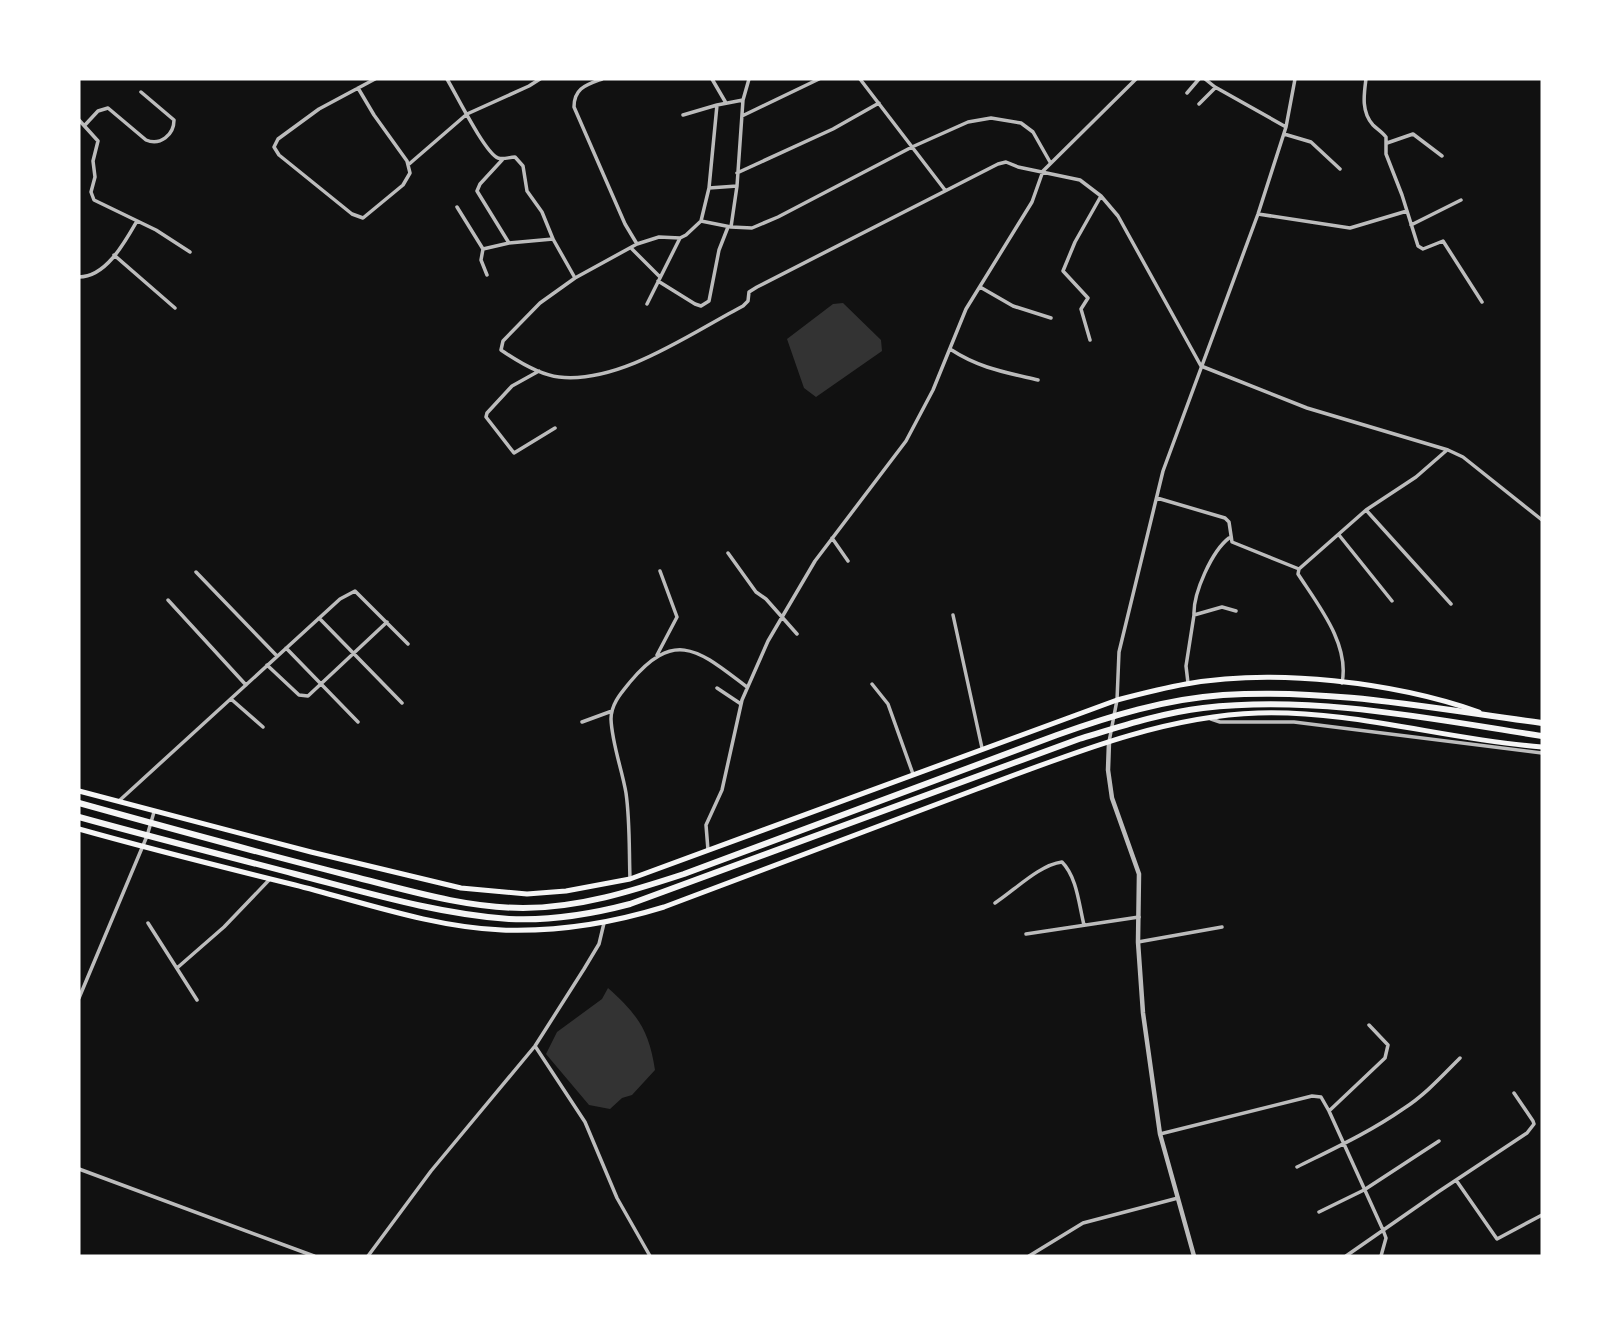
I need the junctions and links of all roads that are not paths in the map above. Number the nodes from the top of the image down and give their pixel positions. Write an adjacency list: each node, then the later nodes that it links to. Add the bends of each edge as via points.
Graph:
1 (375, 79): 13 (street)
2 (447, 79): 22 (street)
3 (540, 79): 22 (street)
4 (602, 79): 53 (street, via 579,89 574,107)
5 (712, 79): 18 (street)
6 (749, 79): 17 (street)
7 (819, 79): 24 (street)
8 (860, 79): 19 (street)
9 (1136, 79): 33 (street)
10 (1202, 79): 14 (street); 16 (street)
11 (1295, 79): 27 (street)
12 (1366, 79): 29 (street, via 1367,116)
13 (358, 88): 34 (street); 34 (street, via 300,122 278,139 275,150 359,218 367,217 403,185 410,173)
14 (1215, 88): 20 (street); 27 (street)
15 (141, 92): 26 (street, via 174,120 173,129 159,142 146,140 108,108 98,111)
16 (1187, 93)
17 (743, 100): 18 (street); 24 (street)
18 (726, 103): 21 (street)
19 (878, 103): 30 (street); 37 (street)
20 (1199, 104)
21 (717, 105): 23 (street); 39 (street)
22 (467, 114): 32 (street, via 493,155); 34 (street)
23 (683, 116)
24 (742, 116): 37 (street)
25 (79, 121): 26 (street)
26 (84, 126): 46 (street, via 98,144 92,198)
27 (1286, 127): 28 (street)
28 (1284, 134): 35 (street, via 1311,142); 45 (street)
29 (1387, 143): 31 (street, via 1413,134); 44 (street, via 1386,154)
30 (912, 148): 33 (street, via 968,122 1000,119 1021,123 1033,132); 40 (street); 49 (street, via 778,217 752,228)
31 (1441, 156)
32 (503, 159): 51 (street, via 515,157 521,163 527,191); 52 (street, via 477,191)
33 (1050, 162): 36 (street)
34 (408, 165)
35 (1340, 169)
36 (1043, 171): 40 (street, via 1003,162); 41 (street, via 1080,180); 62 (street, via 1032,202)
37 (737, 173): 38 (street)
38 (737, 186): 39 (street); 49 (street)
39 (709, 188): 47 (street)
40 (945, 190): 70 (street, via 757,287 743,306 647,357 584,377)
41 (1101, 196): 67 (street, via 1063,271 1088,298 1081,309); 69 (street, via 1118,216)
42 (1461, 200): 48 (street)
43 (457, 207): 55 (street)
44 (1406, 211): 45 (street, via 1350,228); 48 (street)
45 (1258, 214): 69 (street)
46 (137, 221): 56 (street); 57 (street)
47 (701, 221): 49 (street); 50 (street)
48 (1411, 225): 63 (street, via 1420,248 1440,241 1448,246)
49 (729, 227): 61 (street, via 719,250 712,298 706,304 695,304)
50 (680, 238): 53 (street, via 660,237); 61 (street)
51 (553, 239): 52 (street); 60 (street)
52 (509, 243): 55 (street)
53 (637, 244): 54 (street)
54 (632, 248): 60 (street); 61 (street)
55 (483, 249): 58 (street, via 481,260)
56 (190, 251)
57 (114, 254): 59 (street, via 96,272); 65 (street)
58 (487, 275)
59 (79, 277)
60 (575, 278): 70 (street, via 540,303 502,343 503,351)
61 (659, 279): 64 (street)
62 (980, 287): 66 (street, via 1013,306); 68 (street)
63 (1482, 302)
64 (647, 304)
65 (175, 308)
66 (1051, 318)
67 (1090, 340)
68 (950, 349): 71 (street, via 985,368); 78 (street, via 906,441)
69 (1201, 366): 73 (street, via 1307,408); 74 (street)
70 (539, 371): 72 (street, via 512,386 486,417 514,453)
71 (1038, 380)
72 (555, 428)
73 (1448, 450): 75 (street); 76 (street)
74 (1156, 498): 79 (street, via 1225,518); 109 (street, via 1119,652)
75 (1366, 510): 77 (street); 87 (street)
76 (1542, 520)
77 (1339, 535): 82 (street); 86 (street)
78 (832, 538): 81 (street); 91 (street)
79 (1229, 538): 82 (street, via 1236,545); 90 (street, via 1220,545 1199,588)
80 (728, 553): 91 (street, via 756,592)
81 (848, 561)
82 (1299, 569): 102 (street, via 1339,644)
83 (660, 571): 98 (street, via 677,617)
84 (195, 572): 99 (street)
85 (167, 600): 104 (street)
86 (1392, 601)
87 (1451, 604)
88 (1236, 611): 90 (street, via 1222,607)
89 (953, 615): 122 (street)
90 (1194, 615): 101 (street)
91 (783, 616): 94 (street); 106 (street)
92 (319, 618): 93 (street, via 355,591); 96 (street); 97 (street)
93 (387, 622): 95 (street); 97 (street)
94 (797, 634)
95 (408, 644)
96 (286, 648): 99 (street); 105 (street)
97 (353, 653): 105 (street); 110 (street)
98 (657, 655): 106 (street, via 673,650 705,655); 112 (street, via 622,691)
99 (277, 657): 100 (street)
100 (267, 666): 104 (street); 105 (street, via 304,697)
101 (1188, 683): 102 (main road, via 1266,678); 109 (main road)
102 (1342, 683): 113 (main road, via 1416,693)
103 (873, 684): 124 (street, via 888,704)
104 (246, 685): 108 (street)
105 (322, 685): 115 (street)
106 (748, 687): 111 (street)
107 (717, 688): 111 (street)
108 (231, 699): 118 (street); 126 (street)
109 (1117, 700): 120 (street); 122 (main road)
110 (402, 703)
111 (741, 704): 134 (street, via 722,790 706,825)
112 (612, 711): 116 (street); 136 (street, via 626,794)
113 (1492, 716): 117 (highway); 130 (highway, via 1339,696 1222,695 1174,701 1098,720 630,892 575,904 522,908 433,896)
114 (1211, 719): 120 (main road); 121 (main road, via 1288,714); 123 (street, via 1294,722)
115 (358, 722)
116 (582, 722)
117 (1542, 723)
118 (263, 727)
119 (1542, 736): 132 (highway, via 1371,711 1274,705 1200,709 1079,739 710,876 612,908 560,917 476,915 380,896)
120 (1109, 742): 138 (street, via 1112,798 1139,874); 140 (main road, via 664,907)
121 (1542, 747)
122 (982, 748): 124 (main road)
123 (1542, 753)
124 (913, 774): 134 (main road)
125 (79, 791): 126 (main road)
126 (119, 802): 128 (main road)
127 (79, 803): 130 (highway)
128 (154, 811): 130 (street); 136 (main road, via 484,891 566,891)
129 (79, 817): 132 (highway)
130 (150, 823): 132 (street)
131 (79, 829): 133 (main road)
132 (147, 836): 133 (street)
133 (142, 847): 135 (main road); 146 (street)
134 (708, 850): 136 (main road)
135 (270, 879): 140 (main road, via 454,924 525,930); 145 (street)
136 (630, 879)
137 (995, 904): 141 (street, via 1039,870 1062,862 1077,892)
138 (1139, 917): 141 (street); 144 (street)
139 (148, 923): 145 (street)
140 (604, 923): 149 (street, via 584,969)
141 (1084, 925): 143 (street)
142 (1222, 927): 144 (street)
143 (1026, 934)
144 (1138, 942): 153 (street)
145 (177, 968): 147 (street)
146 (79, 998)
147 (197, 1000)
148 (1369, 1025): 152 (street, via 1388,1045 1385,1058)
149 (535, 1046): 165 (street, via 431,1171); 166 (street, via 584,1122)
150 (1460, 1058): 155 (street, via 1404,1109)
151 (1514, 1093): 158 (street, via 1534,1124)
152 (1329, 1111): 153 (street, via 1321,1097 1312,1096); 155 (street)
153 (1160, 1134): 160 (street)
154 (1440, 1141): 159 (street)
155 (1343, 1144): 156 (street); 159 (street)
156 (1297, 1167)
157 (79, 1169): 164 (street)
158 (1456, 1180): 162 (street, via 1497,1239); 163 (street)
159 (1364, 1190): 161 (street); 163 (street)
160 (1178, 1198): 167 (street, via 1083,1223); 168 (street)
161 (1318, 1212)
162 (1542, 1215)
163 (1383, 1230): 169 (street); 170 (street, via 1386,1238)
164 (314, 1256)
165 (368, 1256)
166 (650, 1256)
167 (1028, 1256)
168 (1194, 1256)
169 (1346, 1256)
170 (1381, 1256)

